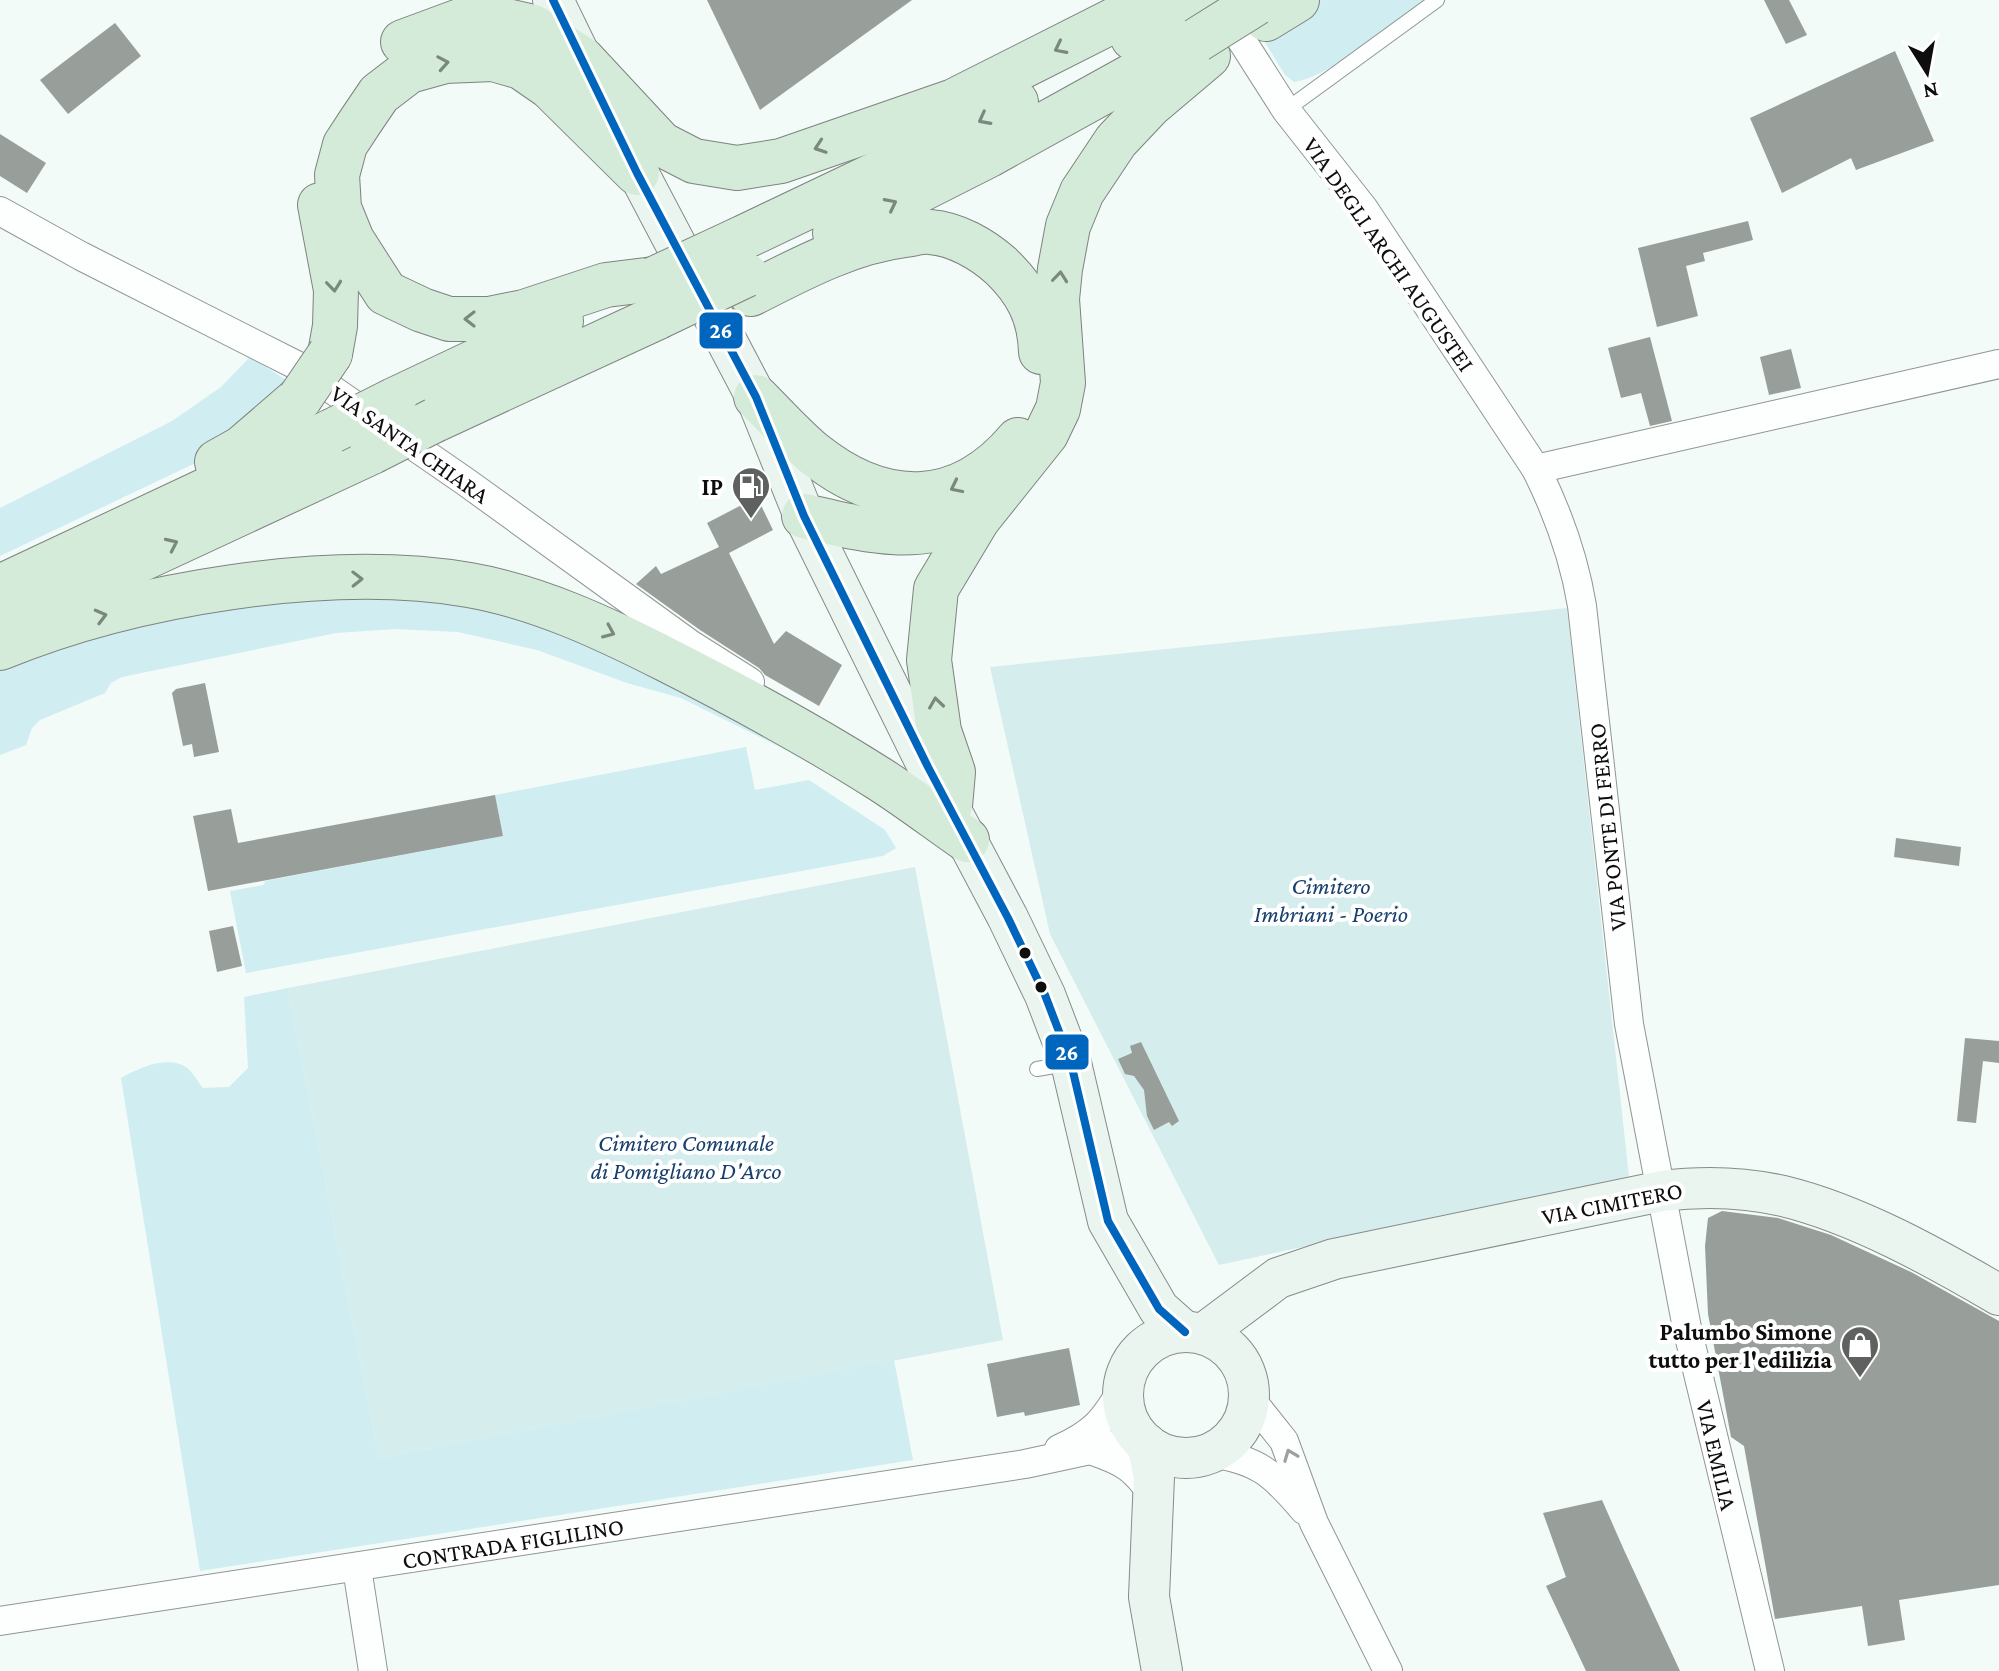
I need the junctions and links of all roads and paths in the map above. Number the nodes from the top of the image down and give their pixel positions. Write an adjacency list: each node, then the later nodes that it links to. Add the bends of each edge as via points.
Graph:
1 (439, 0): 6 (highway)
2 (553, 0): 7 (main road)
3 (1437, 0): 8 (lane)
4 (1259, 4): 5 (highway, bridge); 8 (street, VIA DEGLI ARCHI AUGUSTEI)
5 (1186, 22): 7 (highway, one-way to 7, via 781,161 737,168 694,161 661,144); 11 (highway, via 989,155); 17 (highway, one-way to 5, via 1046,434 1058,409 1063,383 1057,299 1068,226 1082,192 1116,141 1150,105)
6 (403, 42): 7 (highway, via 460,21 498,19 533,27); 18 (highway, one-way to 18, bridge, via 353,94 336,124 316,187 336,290 335,326 330,354 300,398 242,448 49,546)
7 (582, 59): 9 (main road)
8 (1286, 110): 15 (street, VIA DEGLI ARCHI AUGUSTEI, via 1364,209)
9 (637, 173): 12 (highway, one-way to 9, via 606,285 524,312 449,319 386,293 352,240 339,208 337,175 345,145 379,94 409,71 445,61 493,59 521,67 550,87); 14 (main road)
10 (0, 211): 21 (street, VIA SANTA CHIARA, via 298,366)
11 (745, 269): 12 (highway); 14 (highway, one-way to 14, via 810,264 889,237 929,232 986,252 1019,283 1040,330 1040,390 1032,417 998,462 942,493 878,491 815,454)
12 (659, 310): 18 (highway, bridge, via 394,400); 19 (highway, one-way to 12, bridge, via 483,397 568,377)
13 (1999, 364): 15 (street)
14 (756, 397): 16 (main road)
15 (1536, 469): 25 (street, VIA PONTE DI FERRO, via 1557,512 1577,576 1629,1024)
16 (804, 516): 17 (highway, via 910,534); 23 (main road)
17 (978, 519): 24 (highway, one-way to 17, via 953,772 939,731 929,660 931,628 936,589)
18 (0, 585)
19 (0, 624)
20 (0, 648): 22 (highway, one-way to 22, via 151,602 241,586 396,578 470,585 554,608 636,644)
21 (755, 685): 22 (street, VIA SANTA CHIARA); 23 (street, via 893,764 917,771)
22 (787, 726): 24 (highway)
23 (928, 767): 24 (main road)
24 (958, 823): 26 (main road, via 1045,995 1054,1066)
25 (1662, 1191): 27 (main road, VIA CIMITERO); 28 (main road, VIA CIMITERO, via 1692,1187 1783,1196 1841,1215); 44 (street, VIA EMILIA, via 1687,1328)
26 (1108, 1221): 29 (main road, via 1159,1309); 30 (main road, via 1138,1326)
27 (1303, 1269): 29 (main road, VIA CIMITERO, via 1278,1278); 31 (main road, via 1258,1313 1248,1335)
28 (1999, 1295)
29 (1194, 1333): 30 (main road, via 1167,1334 1151,1342); 31 (main road, via 1232,1351)
30 (1131, 1371): 32 (main road, via 1127,1415); 35 (street, CONTRADA FIGLILINO, via 1100,1425)
31 (1246, 1381): 34 (main road, via 1244,1421 1230,1440); 37 (street, one-way to 31, via 1284,1441)
32 (1144, 1442): 33 (street, CONTRADA FIGLILINO); 34 (main road, via 1170,1456); 36 (main road)
33 (1093, 1451): 35 (street, CONTRADA FIGLILINO); 36 (street, via 1122,1461)
34 (1201, 1455): 37 (street, via 1253,1462 1272,1474); 38 (main road, via 1172,1502 1163,1543)
35 (1025, 1464): 39 (street, CONTRADA FIGLILINO)
36 (1154, 1496): 38 (main road)
37 (1314, 1523): 43 (street)
38 (1152, 1562): 42 (main road, via 1149,1597)
39 (357, 1568): 40 (street, CONTRADA FIGLILINO); 41 (street)
40 (0, 1621)
41 (373, 1671)
42 (1162, 1671)
43 (1388, 1671)
44 (1770, 1671)

